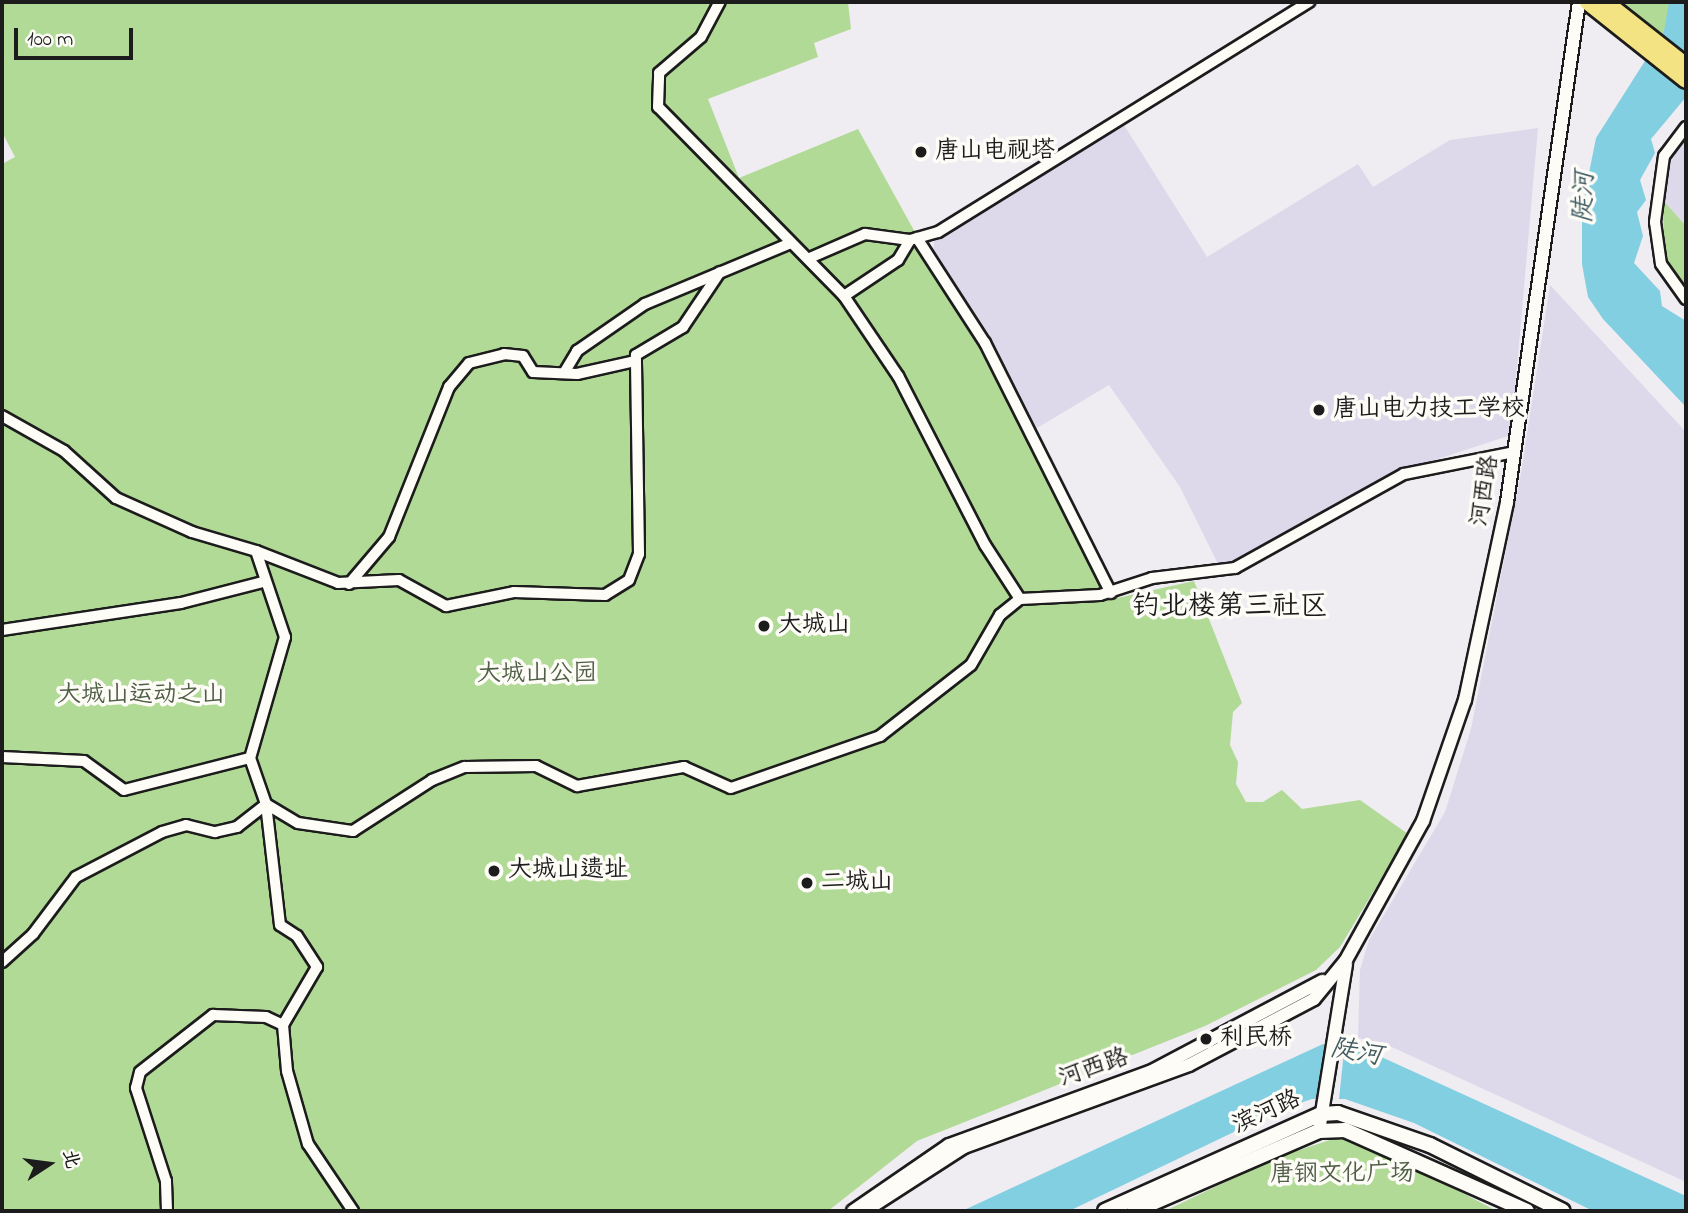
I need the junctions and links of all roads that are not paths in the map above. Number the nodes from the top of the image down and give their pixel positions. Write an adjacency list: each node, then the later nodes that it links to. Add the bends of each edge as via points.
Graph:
1 (720, 2): 11 (street, via 701,37 659,73 655,96 677,131)
2 (1309, 2): 10 (street, via 938,232)
3 (1579, 2): 19 (street, 河西路)
4 (1588, 2): 6 (main road)
5 (1605, 2): 6 (main road)
6 (1628, 28): 7 (main road); 8 (main road)
7 (1686, 66)
8 (1686, 80)
9 (1686, 127): 15 (street, via 1664,156 1655,222 1661,264)
10 (914, 239): 12 (street, via 865,234); 14 (street, via 898,260); 23 (street, via 985,343)
11 (791, 243): 12 (street); 13 (street)
12 (812, 257): 14 (street)
13 (720, 272): 16 (street, via 683,327 640,349); 17 (street, via 645,303 577,351)
14 (844, 296): 24 (street, via 898,376 985,545)
15 (1686, 299)
16 (635, 361): 17 (street); 22 (street, via 643,511 639,554 628,580 597,597 514,592 446,606 399,580)
17 (564, 373): 22 (street, via 533,372 523,356 469,363 449,387 389,537)
18 (2, 416): 20 (street, via 64,451 116,498 192,532)
19 (1514, 452): 23 (street, via 1404,474 1235,568 1152,578); 29 (street, 河西路, via 1489,596 1438,787)
20 (256, 551): 21 (street); 22 (street)
21 (263, 582): 25 (street, via 181,603); 27 (street, via 278,607 285,636)
22 (349, 584)
23 (1111, 593): 24 (street)
24 (1020, 599): 28 (street, via 1000,615 971,665 880,736 752,783 731,788 673,766 577,786 536,766 465,767 432,780 353,831 334,833)
25 (2, 630)
26 (2, 757): 27 (street, via 31,764 84,761 124,790)
27 (250, 758): 28 (street)
28 (266, 804): 30 (street, via 237,827 215,832 186,825 162,832 76,877 33,934); 31 (street, via 280,925 297,936 317,967)
29 (1346, 960): 32 (street); 36 (street, 河西路, via 1313,990 1190,1054 949,1145); 37 (street, 河西路, via 1314,999 1189,1065 964,1147)
30 (2, 962)
31 (283, 1025): 34 (street, via 266,1017 213,1015 140,1072 136,1087 166,1181); 35 (street, via 287,1071 309,1144)
32 (1322, 1109): 33 (street); 38 (main road, 滨河路); 41 (main road, 滨河路, via 1385,1126)
33 (1319, 1131): 39 (main road, 滨河路); 40 (main road, 滨河路, via 1345,1130 1393,1147)
34 (167, 1211)
35 (353, 1211)
36 (853, 1211)
37 (866, 1211)
38 (1105, 1211)
39 (1134, 1211)
40 (1527, 1211)
41 (1563, 1211)

